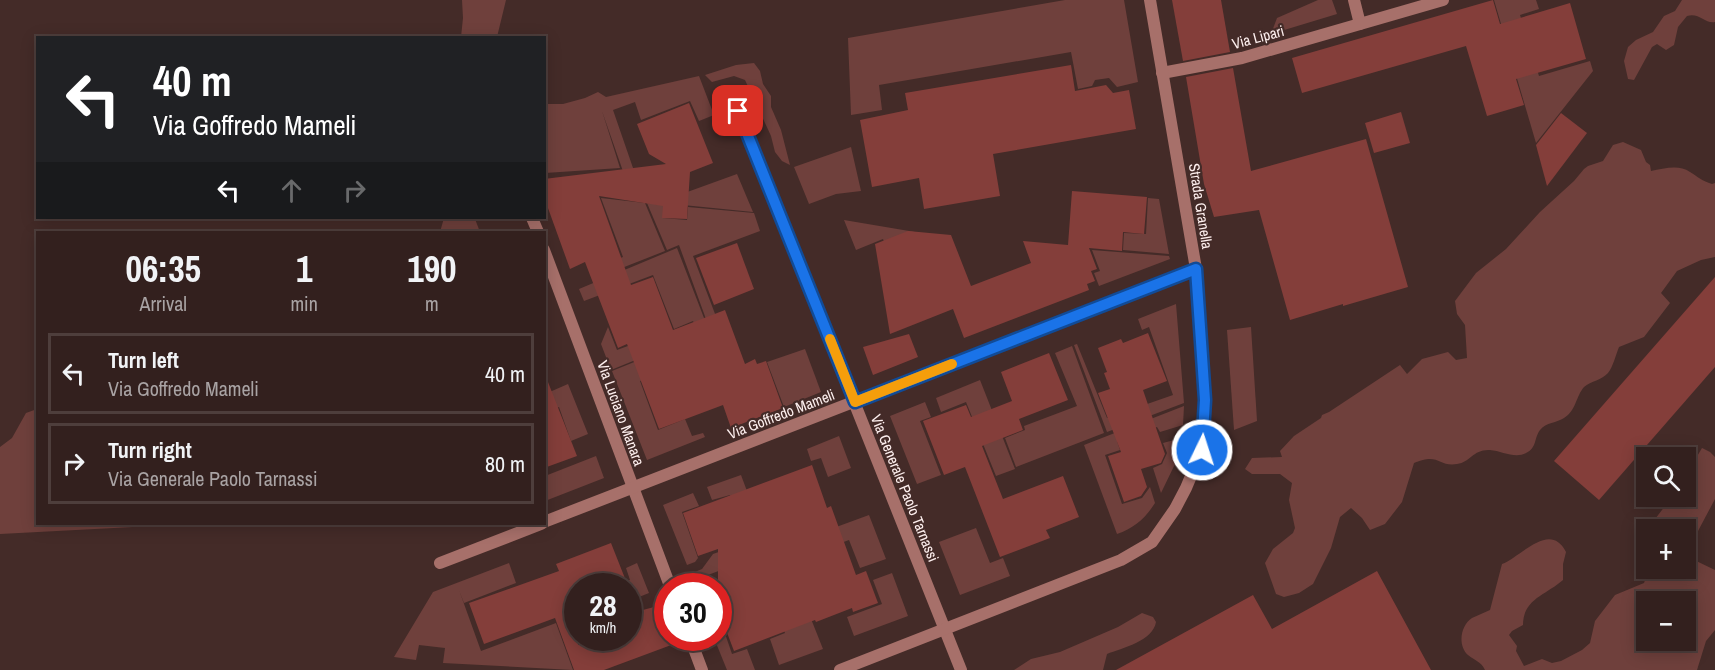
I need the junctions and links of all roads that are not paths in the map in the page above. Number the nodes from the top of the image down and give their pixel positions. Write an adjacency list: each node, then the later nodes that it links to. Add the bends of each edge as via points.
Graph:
1 (1150, 0): 5 (street, Strada Granella)
2 (1353, 0): 4 (street)
3 (1443, 0): 4 (street, Via Lipari)
4 (1360, 24): 5 (street, Via Lipari, via 1242,58)
5 (1162, 73): 8 (street, Strada Granella)
6 (730, 91): 9 (street, Via Generale Paolo Tarnassi)
7 (546, 255): 10 (street, Via Luciano Manara)
8 (1196, 269): 9 (street, Via Goffredo Mameli); 15 (street, Strada Granella, via 1205,400 1202,450 1186,488 1152,542 1121,560)
9 (855, 402): 10 (street, Via Goffredo Mameli); 15 (street, Via Generale Paolo Tarnassi)
10 (633, 488): 11 (street, Via Goffredo Mameli); 14 (street, Via Luciano Manara)
11 (546, 522)
12 (538, 525): 13 (street, Via Goffredo Mameli)
13 (440, 563)
14 (665, 573)
15 (946, 629): 18 (street, Strada Granella); 19 (street, Via Generale Paolo Tarnassi)
16 (695, 651): 17 (street)
17 (702, 670)
18 (840, 670)
19 (961, 670)

